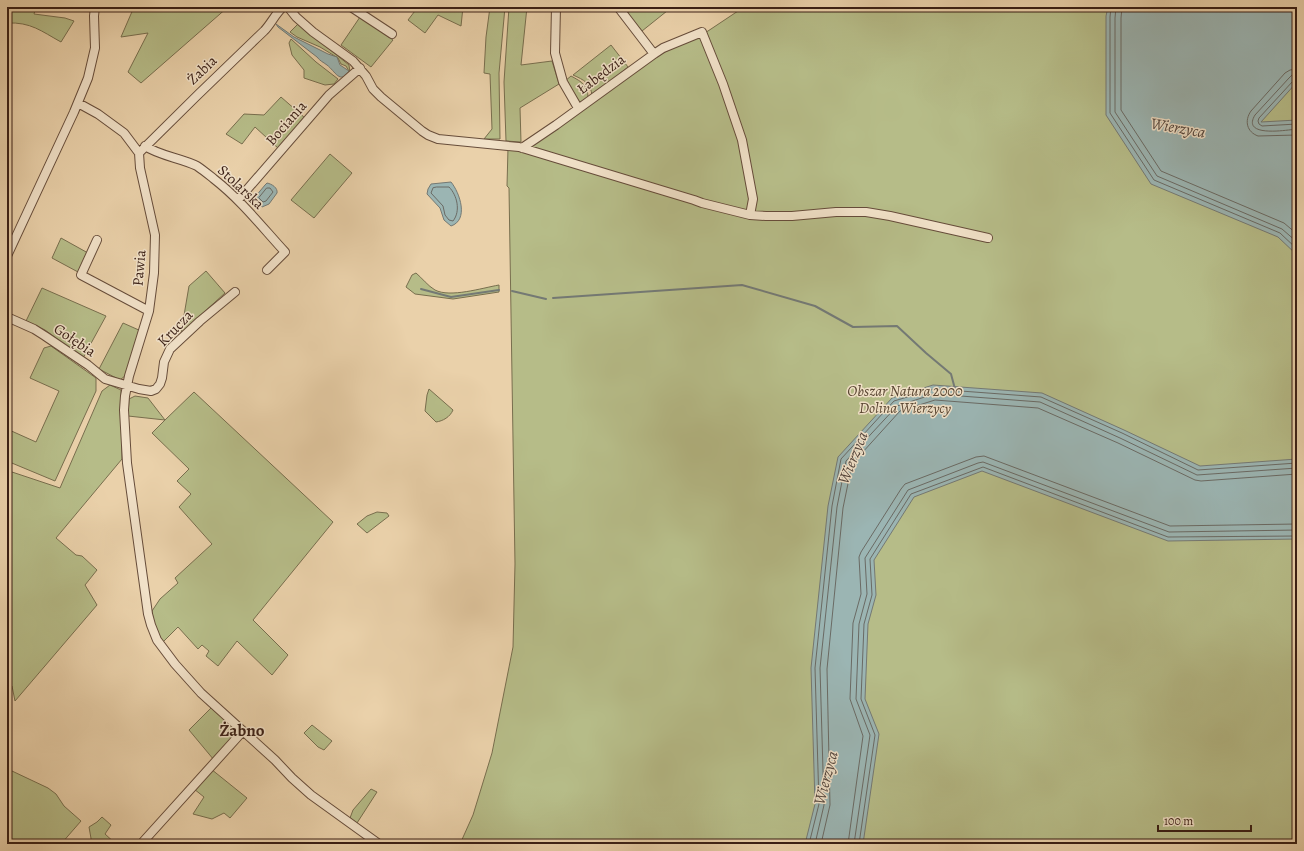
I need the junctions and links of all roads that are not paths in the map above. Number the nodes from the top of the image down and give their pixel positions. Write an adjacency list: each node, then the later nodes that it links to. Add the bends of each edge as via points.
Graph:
1 (95, 7): 10 (street, via 95,48 88,78)
2 (283, 7): 12 (street, Żabia, via 265,30)
3 (288, 7): 9 (street, via 313,32)
4 (351, 7): 7 (street)
5 (556, 7): 11 (street, via 554,53 563,82)
6 (618, 7): 8 (street)
7 (392, 34)
8 (654, 54): 11 (street, Łabędzia); 16 (street, Łabędzia, via 702,32 742,140 754,199)
9 (360, 68): 13 (street, via 381,97 428,135 444,140); 15 (street, Bociania, via 329,95)
10 (78, 103): 14 (street, via 118,128); 19 (street)
11 (578, 108): 13 (street, Łabędzia)
12 (145, 146): 14 (street, Żabia); 15 (street, Stolarska, via 199,168)
13 (522, 148): 16 (street, via 702,203)
14 (139, 153): 22 (street, Pawia, via 142,180 155,235)
15 (238, 200): 20 (street, Stolarska, via 285,252)
16 (750, 215): 17 (street, via 866,212)
17 (988, 238)
18 (97, 240): 22 (street, via 81,275)
19 (7, 256)
20 (267, 270)
21 (235, 292): 24 (street, Krucza, via 170,349 164,362 161,381 156,389 147,391)
22 (149, 311): 24 (street, Pawia)
23 (7, 317): 24 (street, Gołębia, via 34,329 88,365 104,379)
24 (128, 386): 25 (street, Pawia, via 124,410 127,463 148,614 153,631 161,646 201,693)
25 (243, 731): 26 (street); 27 (street, Pawia, via 311,795)
26 (141, 844)
27 (379, 844)

